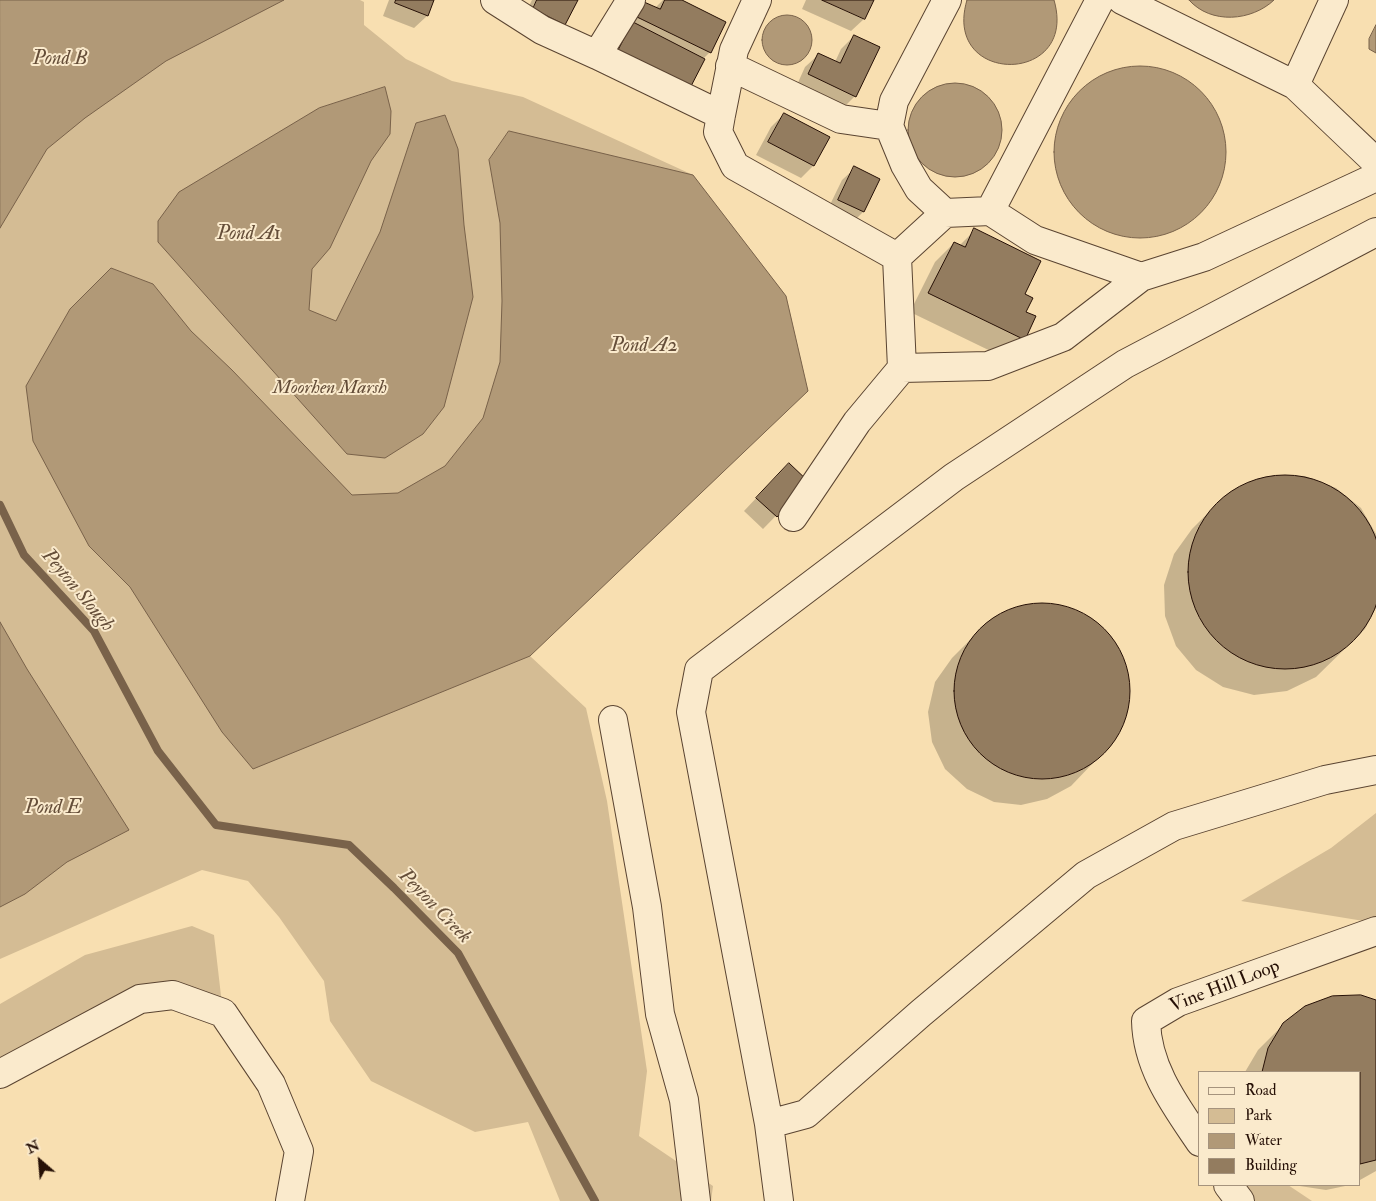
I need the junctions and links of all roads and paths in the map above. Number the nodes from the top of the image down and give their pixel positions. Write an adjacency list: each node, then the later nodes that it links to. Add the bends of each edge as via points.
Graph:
1 (495, 0): 8 (street, via 542,30)
2 (630, 0): 8 (street)
3 (947, 0): 12 (street, via 894,101)
4 (1100, 0): 15 (street)
5 (1122, 0): 10 (street)
6 (1334, 0): 10 (street)
7 (755, 1): 9 (street)
8 (597, 55): 11 (street)
9 (730, 66): 11 (street); 12 (street, via 841,119)
10 (1295, 85): 13 (street)
11 (720, 115): 18 (street, via 718,132 735,166)
12 (889, 126): 16 (street, via 919,189)
13 (1376, 162)
14 (1376, 177): 19 (street, via 1204,257)
15 (990, 211): 16 (street); 19 (street, via 1035,240)
16 (945, 213): 18 (street)
17 (1376, 232): 26 (street, via 1117,370 954,477 699,670 691,712)
18 (897, 257): 20 (street)
19 (1141, 277): 20 (street, via 1063,337 988,366)
20 (902, 368): 21 (street, via 857,422)
21 (793, 517)
22 (613, 720): 30 (street, via 647,907 660,1014 684,1100)
23 (1376, 770): 26 (street, via 1325,780 1174,826 1086,875 806,1114)
24 (1376, 932): 27 (street, Vine Hill Loop, via 1178,1002 1146,1021 1146,1040 1164,1088)
25 (0, 1074): 29 (street, via 140,999 173,995 223,1013 271,1084 299,1151)
26 (769, 1124): 31 (street)
27 (1198, 1139)
28 (1229, 1186): 32 (street)
29 (290, 1201)
30 (696, 1201)
31 (779, 1201)
32 (1240, 1201)

